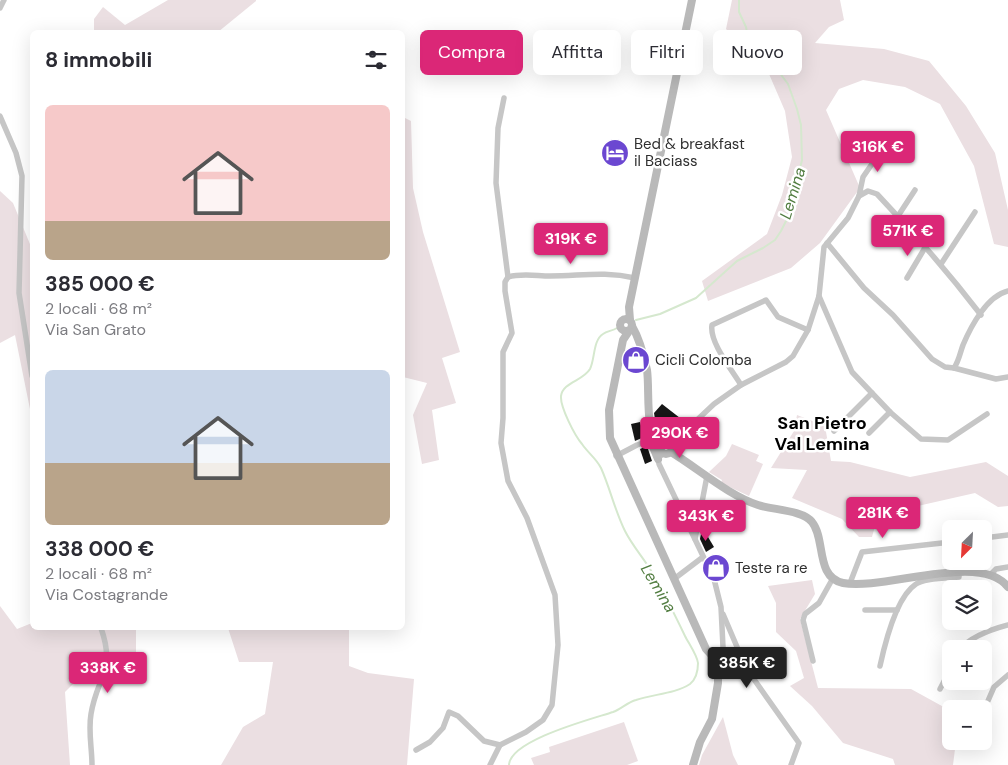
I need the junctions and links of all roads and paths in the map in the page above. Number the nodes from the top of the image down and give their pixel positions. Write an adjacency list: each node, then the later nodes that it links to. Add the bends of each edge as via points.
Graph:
1 (4, 0): 3 (street)
2 (692, 0): 15 (street)
3 (0, 8)
4 (504, 98): 14 (street, via 498,128 496,183)
5 (0, 116): 22 (street, via 22,176 19,293)
6 (885, 146): 8 (street, via 863,176)
7 (915, 190): 10 (street)
8 (859, 196): 10 (street, via 868,191 877,194); 11 (street, via 848,218)
9 (975, 212): 13 (street)
10 (898, 216): 12 (street)
11 (827, 243): 18 (street, via 823,251); 23 (street, via 864,288 932,359)
12 (926, 246): 13 (street); 16 (street)
13 (941, 264): 19 (street)
14 (508, 277): 15 (street, via 600,273); 60 (street, via 505,291 512,333 503,352 501,443 504,466 532,530 555,595 558,645 552,705 547,716 526,732)
15 (635, 278): 20 (street, via 629,307)
16 (907, 278)
17 (1008, 291): 19 (street, via 995,296)
18 (819, 296): 21 (street); 26 (street, via 852,372)
19 (980, 314): 23 (street)
20 (629, 328): 30 (street, via 647,370); 33 (street, via 623,340 608,419)
21 (808, 330): 25 (street, via 799,349 786,362); 25 (street, via 778,317 766,300 712,325 721,353)
22 (30, 363)
23 (954, 368): 24 (street, via 996,379)
24 (1008, 376)
25 (741, 384): 32 (street, via 714,404)
26 (872, 393): 27 (street); 29 (street)
27 (890, 412): 28 (street, via 920,439 929,441 948,440); 31 (street)
28 (987, 414)
29 (834, 431)
30 (652, 432): 32 (street); 32 (street, via 653,447); 33 (street)
31 (869, 434)
32 (665, 451): 34 (street); 37 (street)
33 (616, 456): 43 (street)
34 (707, 476): 37 (street); 44 (street, via 753,503 811,520 826,569)
35 (1008, 535): 36 (street)
36 (992, 537)
37 (695, 539): 39 (street)
38 (942, 543): 45 (street, via 862,552)
39 (703, 556): 43 (street); 47 (street, via 714,578)
40 (1008, 567): 42 (street, via 996,569)
41 (959, 572): 42 (street); 45 (street); 49 (street, via 959,577 917,583)
42 (991, 574): 46 (street)
43 (674, 578): 54 (street, via 706,648)
44 (833, 578): 45 (street); 53 (street, via 819,603 805,614 803,620)
45 (850, 583)
46 (1008, 587)
47 (721, 607): 54 (street, via 723,647); 65 (street, via 746,668 799,743)
48 (865, 610): 49 (street)
49 (897, 610): 55 (street, via 888,631)
50 (1008, 625): 52 (street)
51 (102, 630): 62 (street, via 108,662 91,715)
52 (971, 640)
53 (813, 661)
54 (718, 662): 64 (street, via 712,719)
55 (880, 666)
56 (1008, 675): 59 (street, via 994,687)
57 (942, 685): 58 (street)
58 (940, 689)
59 (988, 700)
60 (500, 745): 61 (street, via 484,741 458,716 449,712 443,728 430,742); 63 (street)
61 (416, 750)
62 (92, 765)
63 (490, 765)
64 (693, 765)
65 (791, 765)

